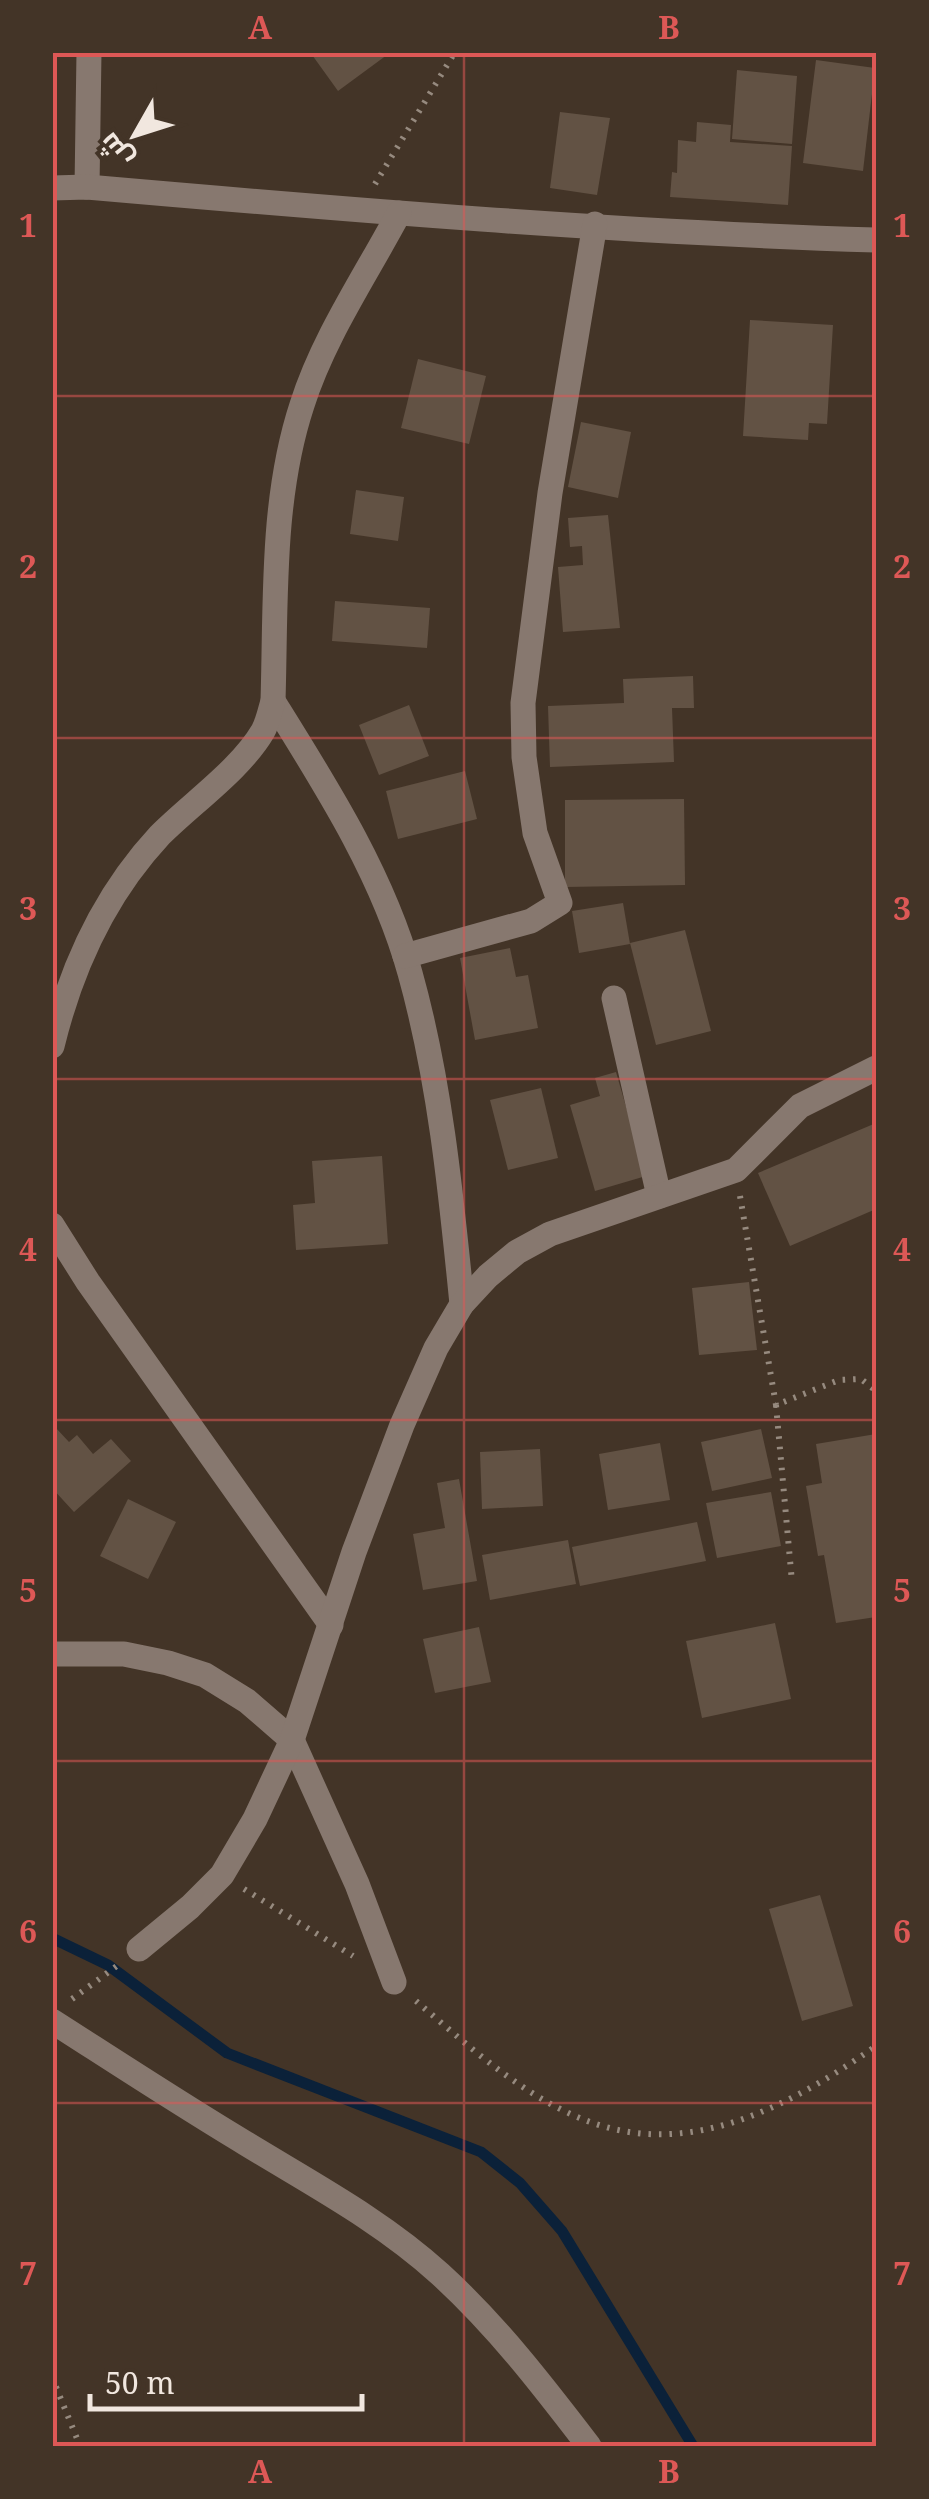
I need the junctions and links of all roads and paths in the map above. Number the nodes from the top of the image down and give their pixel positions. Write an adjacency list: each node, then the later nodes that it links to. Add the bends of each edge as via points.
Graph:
1 (89, 52): 3 (street)
2 (454, 52): 5 (path)
3 (87, 187): 4 (street); 5 (street)
4 (52, 188)
5 (359, 211): 6 (street)
6 (399, 213): 7 (street); 9 (street, via 320,360 290,447 280,513)
7 (595, 224): 8 (street); 10 (street, via 550,492 524,703 535,833 560,903 531,921)
8 (876, 240)
9 (273, 701): 10 (street, via 349,827); 12 (street, via 264,730 240,759 158,838 113,894 82,952)
10 (405, 956): 17 (street, via 427,1046)
11 (614, 998): 15 (street)
12 (52, 1046)
13 (876, 1068): 14 (street, via 800,1106)
14 (736, 1170): 15 (street); 19 (path)
15 (659, 1196): 17 (street, via 550,1234 518,1252)
16 (52, 1225): 21 (street)
17 (462, 1304): 21 (street, via 402,1425)
18 (876, 1391): 19 (path, via 861,1379 839,1380)
19 (776, 1404): 20 (path)
20 (792, 1582)
21 (330, 1625): 23 (street)
22 (52, 1654): 23 (street, via 124,1654 205,1675 247,1700)
23 (292, 1740): 24 (street); 26 (street)
24 (222, 1875): 25 (street); 26 (path)
25 (139, 1949): 27 (path)
26 (394, 1982): 28 (path, via 546,2101 629,2132 714,2128 758,2113)
27 (61, 2011): 31 (street, via 235,2137 376,2222 440,2273 536,2376)
28 (876, 2046)
29 (52, 2377): 30 (path)
30 (80, 2446)
31 (589, 2446)

